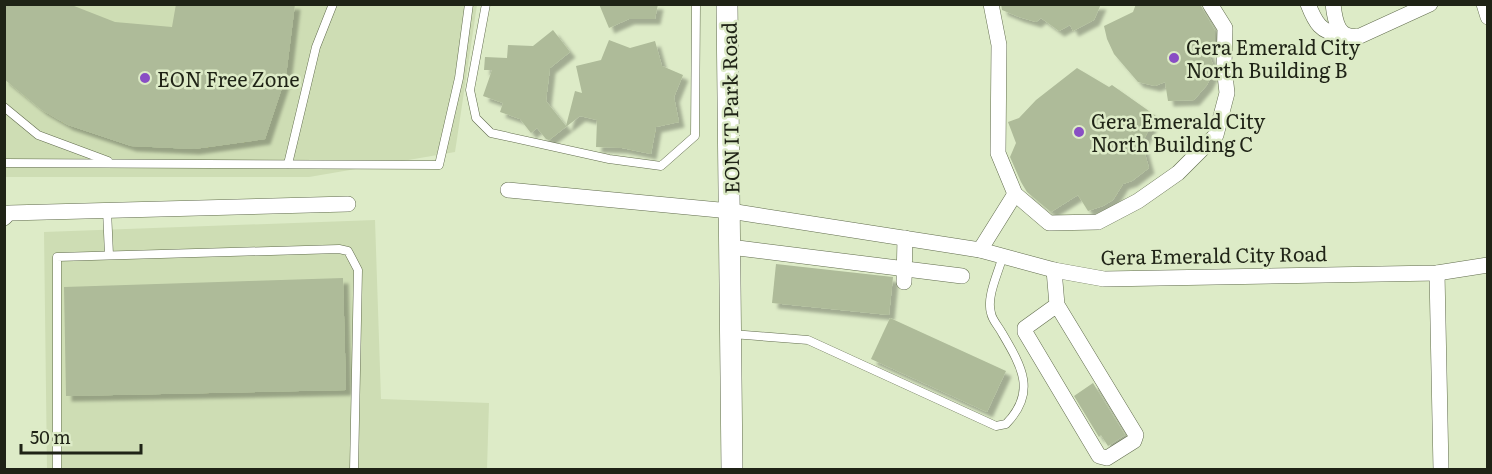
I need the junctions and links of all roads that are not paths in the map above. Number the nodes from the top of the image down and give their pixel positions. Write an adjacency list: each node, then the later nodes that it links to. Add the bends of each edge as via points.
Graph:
1 (333, 4): 17 (lane, via 316,47)
2 (469, 4): 17 (lane, via 459,78 439,165)
3 (486, 4): 4 (lane, via 470,90 476,118 491,133 609,159 661,166 695,136)
4 (696, 4)
5 (727, 4): 22 (street, EON IT Park Road)
6 (991, 4): 19 (street, via 999,45 999,153)
7 (1210, 4): 19 (street, via 1225,28 1227,93 1216,135 1178,173 1098,222 1049,223)
8 (1308, 4): 13 (street, via 1321,29)
9 (1333, 4): 13 (street)
10 (1430, 4): 13 (street, via 1359,36 1350,38)
11 (1484, 4): 12 (street)
12 (1488, 17)
13 (1341, 33)
14 (4, 107): 16 (lane, via 38,135)
15 (4, 163): 16 (lane)
16 (115, 163): 17 (lane)
17 (288, 164)
18 (508, 190): 22 (street, Gera Emerald City Road)
19 (1015, 194): 26 (street)
20 (348, 204): 21 (street)
21 (107, 210): 23 (street, via 9,213); 27 (lane)
22 (730, 211): 24 (street, Gera Emerald City Road); 25 (street, EON IT Park Road)
23 (4, 218)
24 (905, 238): 26 (street, Gera Emerald City Road); 32 (street)
25 (730, 247): 32 (street); 35 (street, EON IT Park Road)
26 (980, 250): 28 (street, Gera Emerald City Road)
27 (109, 255): 36 (lane, via 57,257); 37 (lane, via 348,251 358,270)
28 (1003, 255): 30 (street, Gera Emerald City Road); 35 (lane, via 990,302 991,314 1009,345 1025,388 1024,399 1006,424 996,426 808,340)
29 (1488, 265): 31 (street, Gera Emerald City Road)
30 (1054, 270): 31 (street, Gera Emerald City Road, via 1104,279); 34 (street)
31 (1437, 273): 39 (street)
32 (904, 275): 33 (street)
33 (962, 276)
34 (1057, 305): 34 (street, via 1136,435 1134,441 1107,458 1099,456 1025,332 1025,328)
35 (731, 334): 38 (street, EON IT Park Road)
36 (57, 470)
37 (354, 470)
38 (732, 470)
39 (1441, 470)

